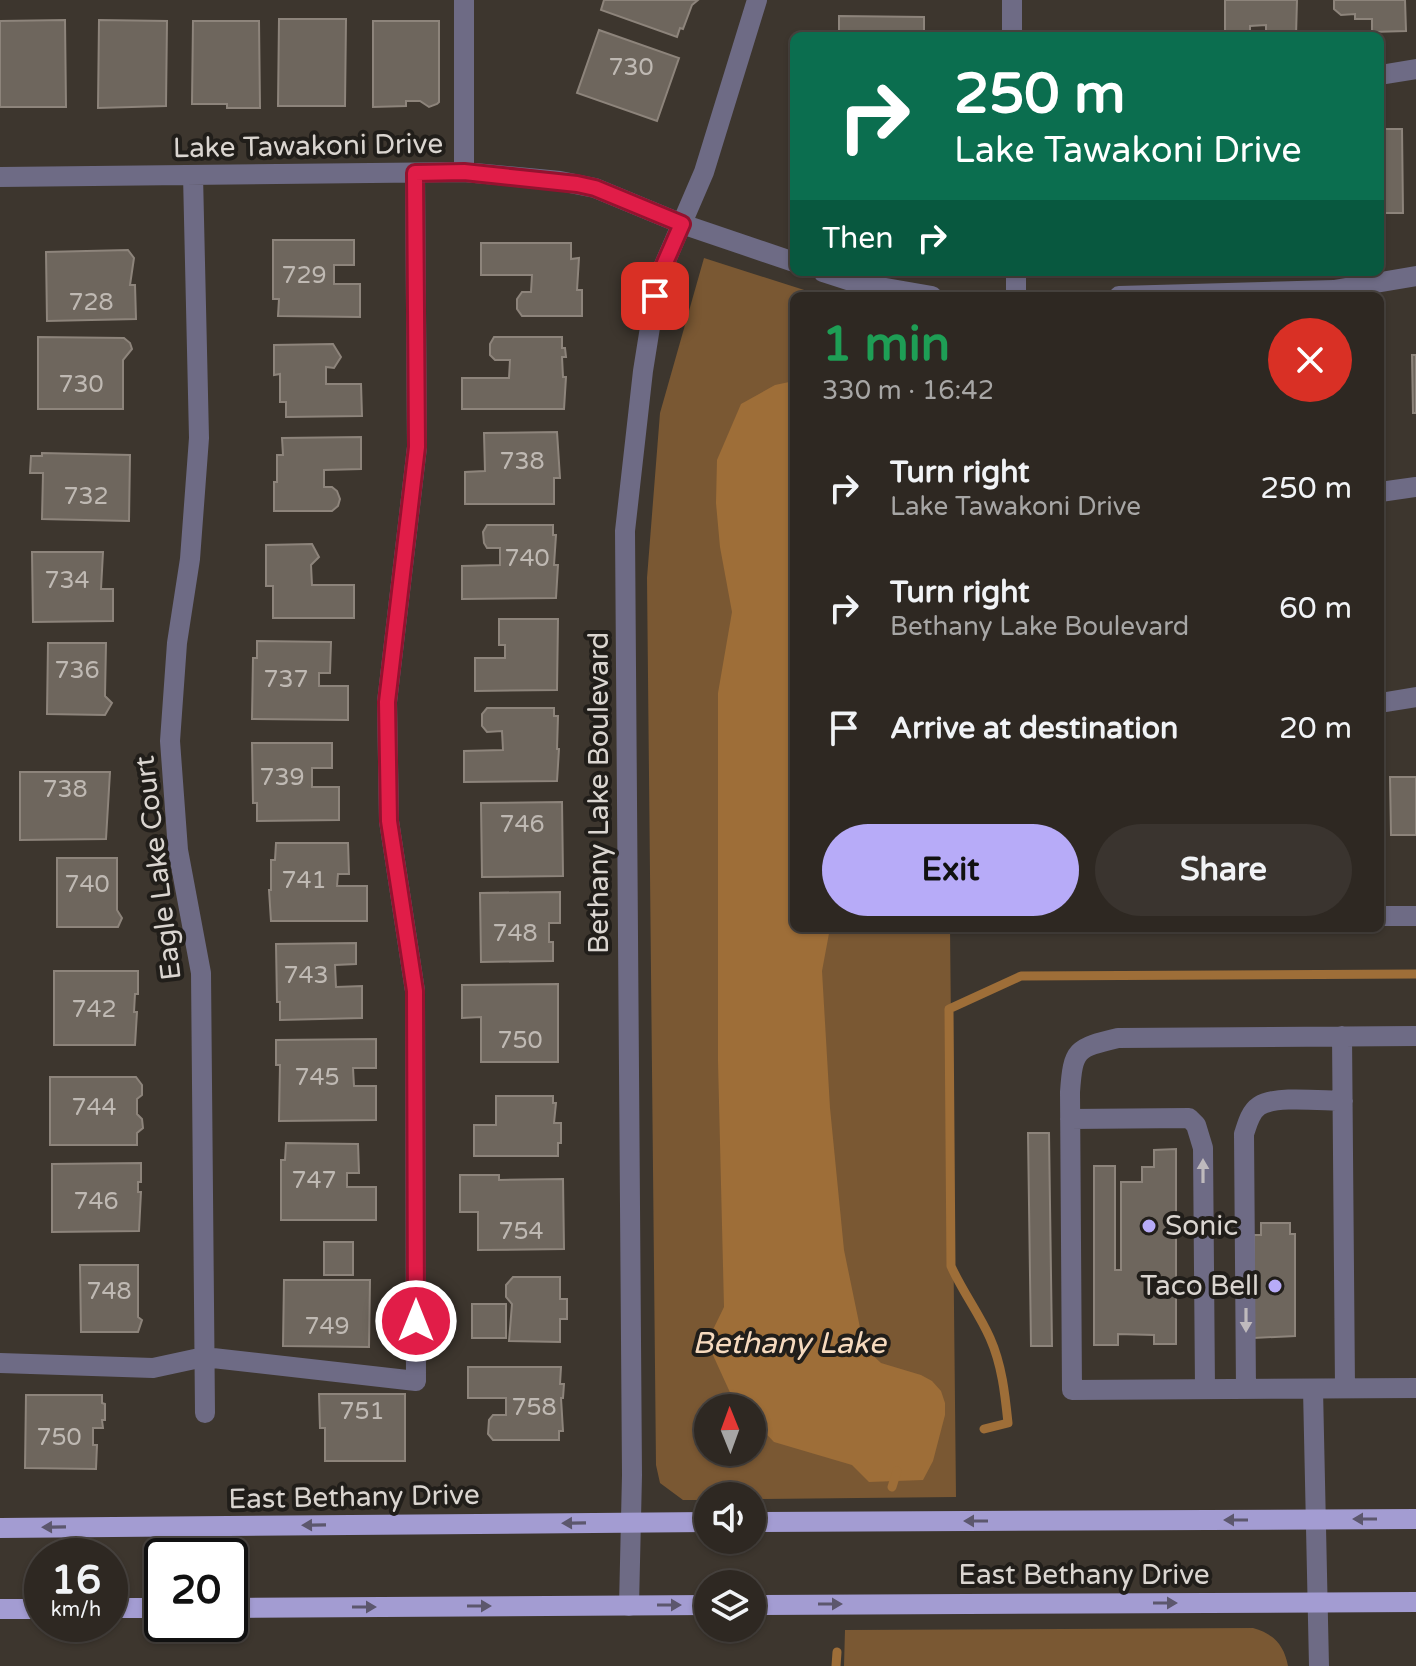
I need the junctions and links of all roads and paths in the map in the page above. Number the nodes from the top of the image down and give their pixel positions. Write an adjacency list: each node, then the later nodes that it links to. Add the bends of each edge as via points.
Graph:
1 (464, 0): 7 (street)
2 (757, 0): 11 (street, Bethany Lake Boulevard, via 704,172)
3 (1012, 0): 4 (street)
4 (1012, 32)
5 (1416, 69): 6 (street)
6 (1384, 74)
7 (464, 172): 8 (street, Lake Tawakoni Drive); 11 (street, Lake Tawakoni Drive, via 595,188)
8 (415, 173): 9 (street, Lake Tawakoni Drive); 27 (street, via 417,447 387,702 389,821 415,991 416,1381)
9 (193, 175): 10 (street, Lake Tawakoni Drive); 27 (street, Eagle Lake Court, via 199,438 170,741 178,850 201,973)
10 (0, 177)
11 (682, 224): 12 (street, Lake Tawakoni Drive); 37 (street, Bethany Lake Boulevard, via 655,296 625,531)
12 (790, 261)
13 (835, 276): 15 (street)
14 (1416, 276): 16 (street, via 1334,290)
15 (909, 292)
16 (1272, 292)
17 (1416, 487): 18 (street)
18 (1384, 491)
19 (1416, 697): 20 (street)
20 (1384, 702)
21 (1384, 916): 22 (street)
22 (1416, 916)
23 (1342, 1036): 24 (street); 25 (street); 26 (street, via 1118,1038 1086,1045 1072,1062)
24 (1416, 1036)
25 (1343, 1101): 29 (street); 32 (street, one-way to 32, via 1259,1106 1244,1134)
26 (1070, 1119): 31 (street, one-way to 26, via 1203,1148 1196,1125 1189,1118); 31 (street, via 1072,1390)
27 (204, 1357): 28 (street, via 153,1368); 34 (street, Eagle Lake Court)
28 (0, 1363)
29 (1345, 1388): 30 (street); 33 (street)
30 (1416, 1388)
31 (1205, 1389): 32 (street)
32 (1246, 1389): 33 (street)
33 (1313, 1389): 36 (street)
34 (205, 1413)
35 (1416, 1519): 36 (main road, East Bethany Drive, one-way to 36)
36 (1314, 1520): 39 (main road, East Bethany Drive, one-way to 39); 41 (street)
37 (632, 1522): 38 (main road, East Bethany Drive); 40 (main road, East Bethany Drive, one-way to 40); 45 (street, Bethany Lake Boulevard)
38 (694, 1522)
39 (766, 1522)
40 (0, 1528)
41 (1318, 1602): 42 (main road, East Bethany Drive); 44 (main road, East Bethany Drive, one-way to 41); 49 (street)
42 (1416, 1602)
43 (694, 1605): 45 (main road, one-way to 43)
44 (766, 1605)
45 (629, 1606): 46 (main road, one-way to 45)
46 (248, 1608)
47 (0, 1609): 48 (main road)
48 (24, 1609)
49 (1319, 1666)

